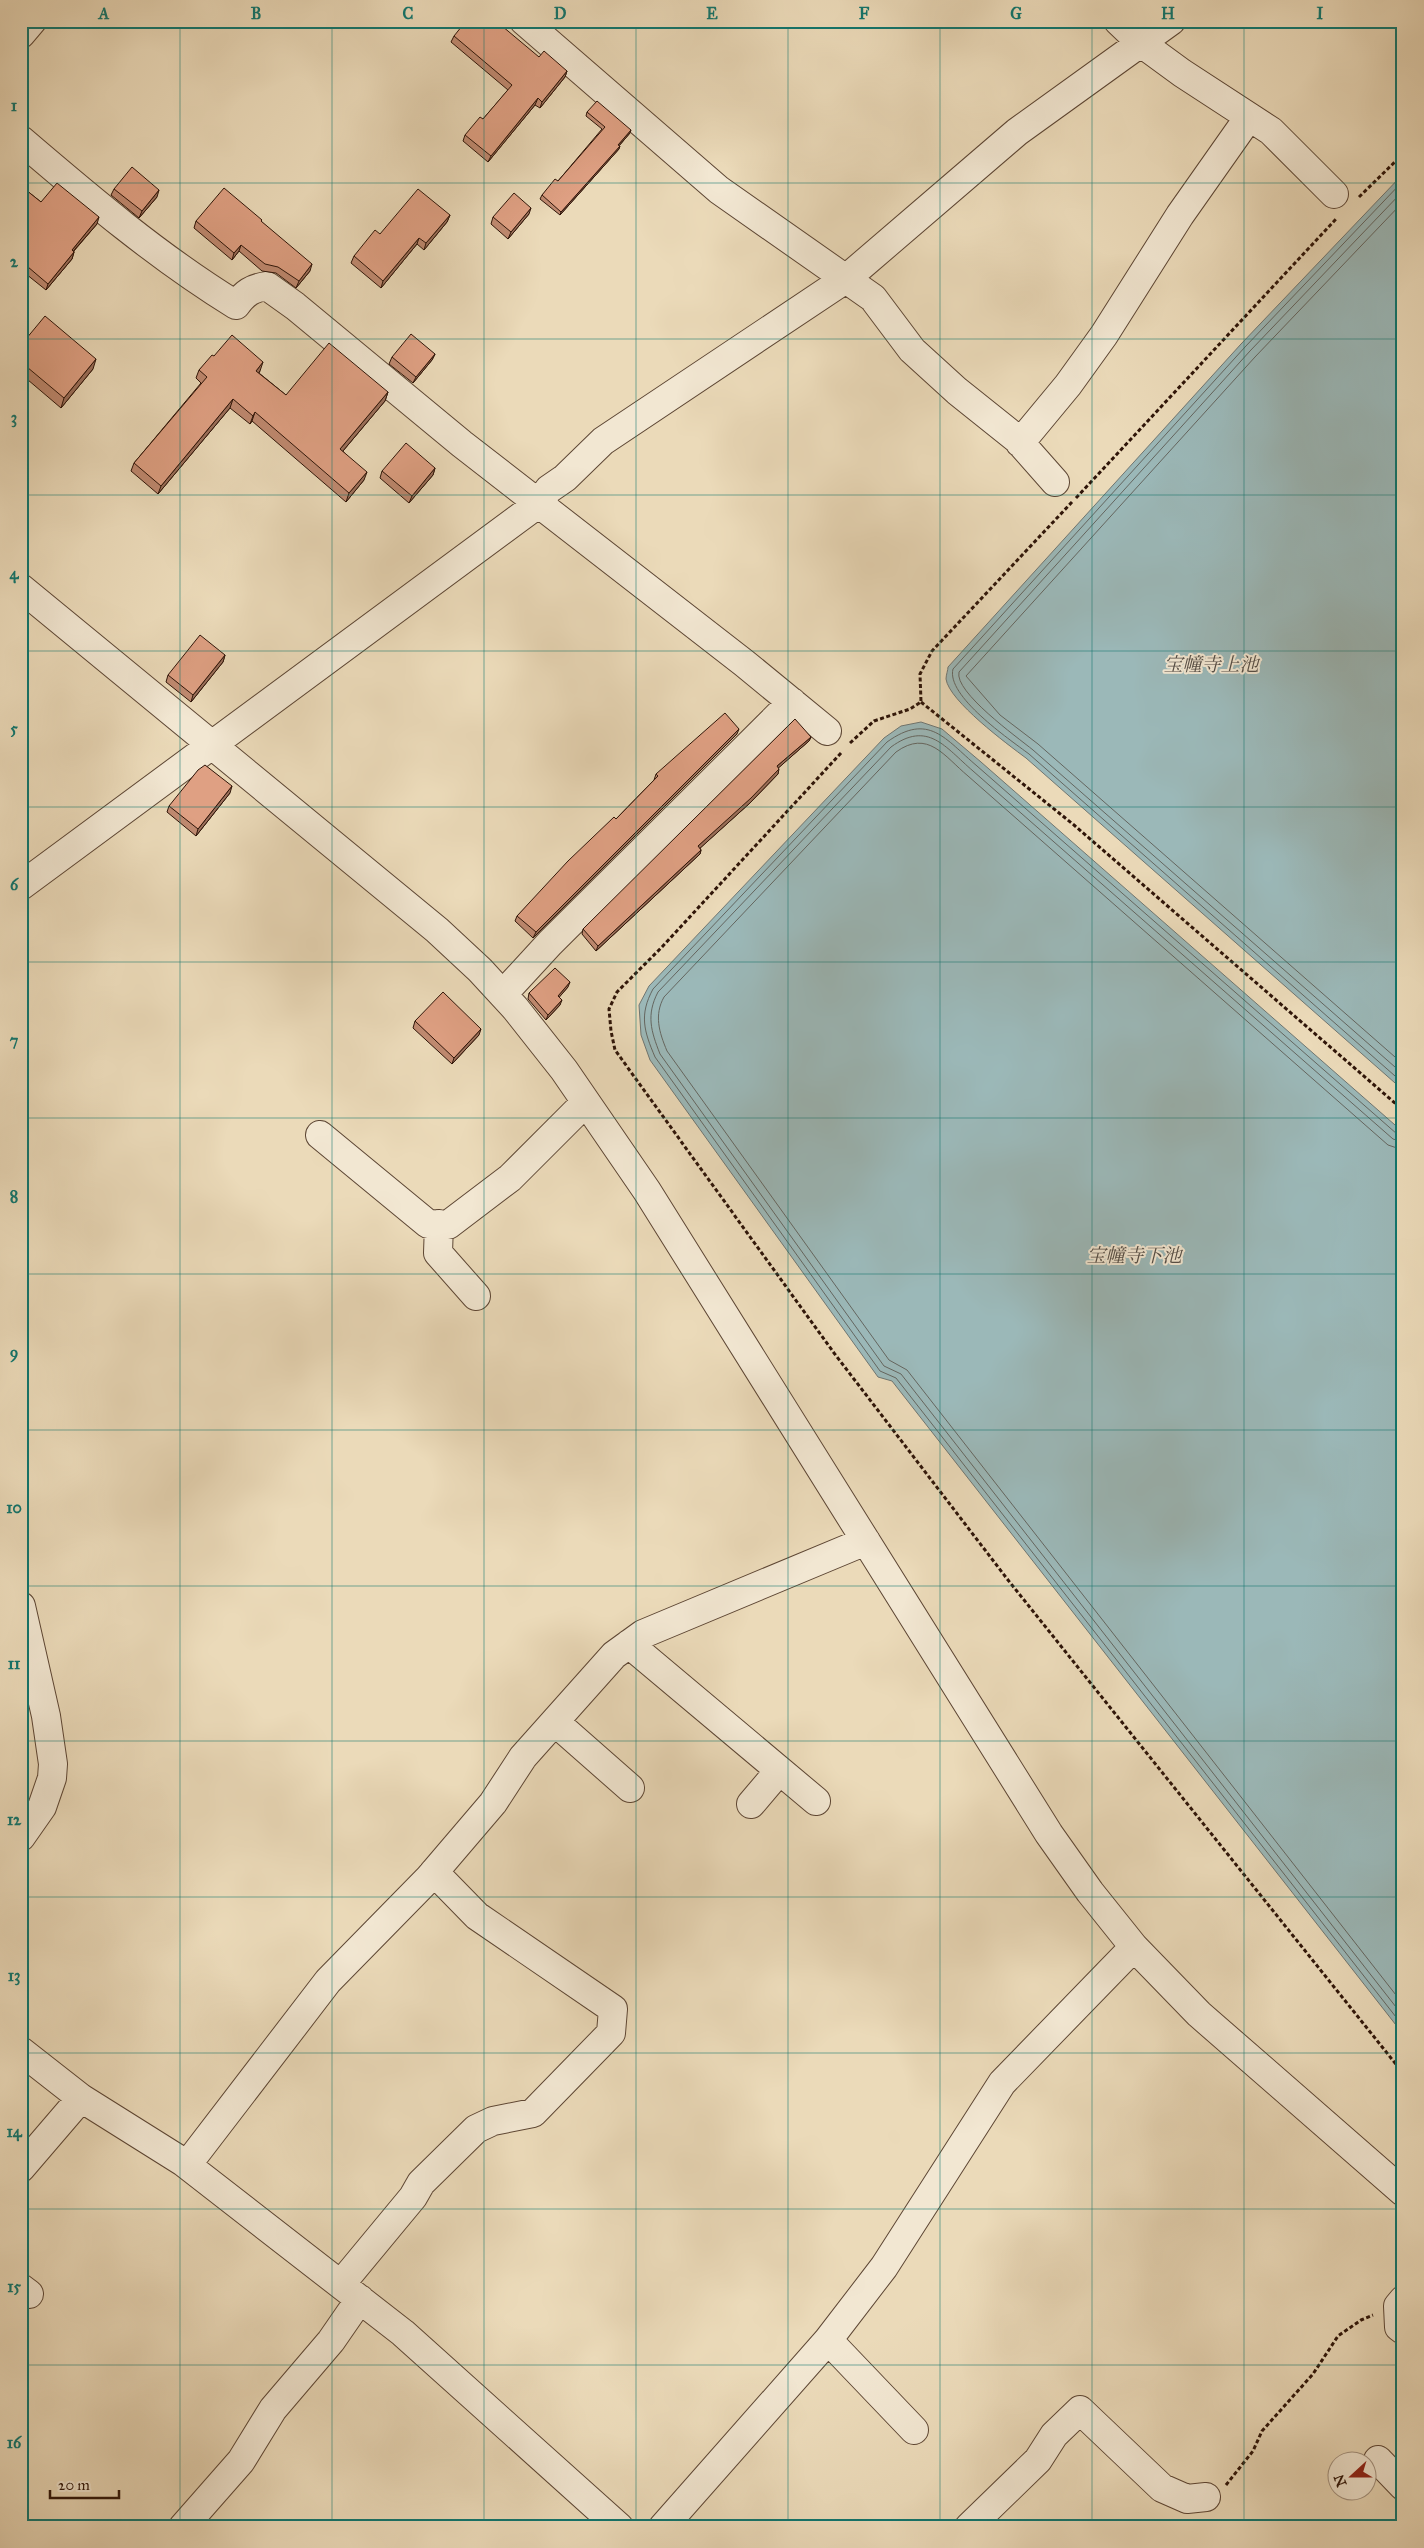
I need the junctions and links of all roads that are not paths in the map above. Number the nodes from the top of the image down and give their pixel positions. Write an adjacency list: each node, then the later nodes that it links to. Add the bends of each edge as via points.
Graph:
1 (32, 21): 5 (street)
2 (524, 21): 10 (street, via 719,190)
3 (1118, 21): 6 (street)
4 (1171, 21): 6 (street)
5 (21, 34)
6 (1141, 43): 7 (street); 10 (street, via 1017,132)
7 (1249, 117): 9 (street, via 1271,131); 11 (street, via 1180,216 1104,335)
8 (21, 140): 13 (street, via 114,220 236,305 244,294 267,286)
9 (1343, 203)
10 (847, 278): 11 (street, via 873,298 912,350); 13 (street, via 603,440)
11 (1020, 443): 12 (street)
12 (1055, 482)
13 (538, 504): 15 (street); 17 (street)
14 (21, 588): 17 (street)
15 (792, 702): 16 (street); 19 (street)
16 (827, 731)
17 (211, 746): 18 (street); 19 (street, via 437,930)
18 (21, 886)
19 (503, 994): 20 (street)
20 (586, 1102): 22 (street, via 510,1178 448,1225); 24 (street, via 647,1191)
21 (320, 1135): 22 (street, via 428,1224)
22 (439, 1224): 23 (street, via 438,1253)
23 (476, 1296)
24 (866, 1541): 26 (street, via 644,1634); 34 (street, via 1049,1834)
25 (21, 1606): 32 (street, via 46,1716 53,1764 52,1778 42,1807)
26 (629, 1644): 27 (street, via 614,1655); 28 (street)
27 (555, 1722): 29 (street); 33 (street, via 523,1757 493,1803)
28 (780, 1770): 30 (street); 31 (street)
29 (630, 1788)
30 (816, 1801)
31 (751, 1804)
32 (21, 1837)
33 (434, 1872): 37 (street, via 328,1981); 40 (street, via 477,1916 613,2010 611,2033 533,2113 493,2121 476,2129 421,2183)
34 (1134, 1947): 39 (street, via 1199,2014); 41 (street, via 1002,2083 884,2267)
35 (21, 2051): 36 (street)
36 (81, 2098): 37 (street); 38 (street)
37 (187, 2165): 40 (street)
38 (21, 2168)
39 (1403, 2192)
40 (350, 2291): 44 (street, via 331,2341 273,2409 241,2462); 45 (street, via 403,2333)
41 (828, 2340): 42 (street); 46 (street)
42 (914, 2430)
43 (1206, 2496): 47 (street, via 1187,2499 1162,2488 1080,2410 1054,2436 1038,2460)
44 (184, 2527)
45 (619, 2527)
46 (663, 2527)
47 (968, 2527)

